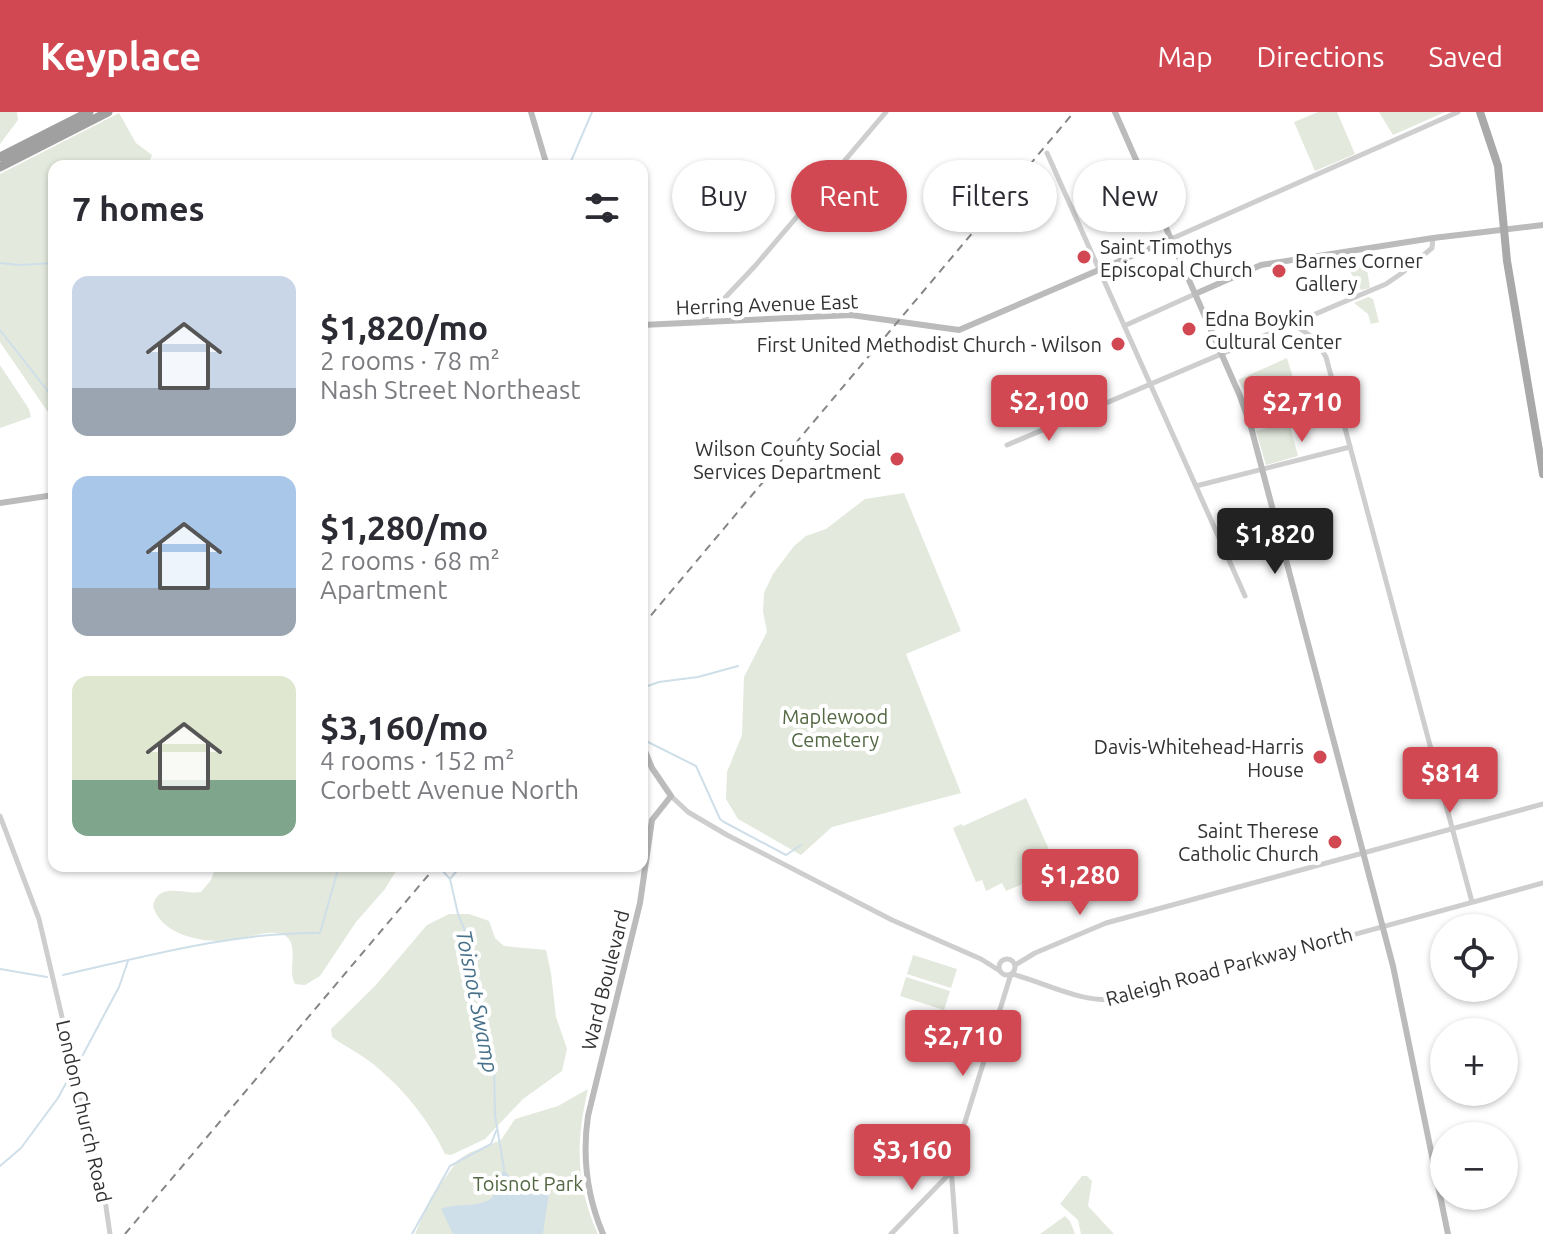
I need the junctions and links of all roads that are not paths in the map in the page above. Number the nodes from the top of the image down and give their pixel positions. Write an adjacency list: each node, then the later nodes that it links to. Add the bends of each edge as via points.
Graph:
1 (89, 112): 9 (highway)
2 (108, 112): 11 (highway)
3 (531, 112): 10 (main road)
4 (886, 112): 20 (street)
5 (1115, 112): 15 (main road)
6 (1458, 112): 15 (street)
7 (1480, 112): 13 (main road, via 1498,166)
8 (1047, 153): 18 (street)
9 (0, 157)
10 (545, 160)
11 (0, 167)
12 (1543, 225): 13 (main road)
13 (1504, 230): 14 (main road); 29 (main road)
14 (1433, 238): 16 (main road); 17 (street)
15 (1171, 239): 18 (main road, Herring Avenue East); 19 (main road)
16 (1425, 240): 17 (street); 19 (main road, via 1261,265)
17 (1425, 254): 21 (street, via 1386,284)
18 (1099, 270): 20 (main road, Herring Avenue East, via 959,330 851,315); 23 (street)
19 (1195, 294): 23 (street); 24 (main road)
20 (703, 321): 22 (main road, Herring Avenue East)
21 (1292, 323): 24 (street); 27 (street, via 1310,333 1323,350)
22 (648, 325)
23 (1124, 326): 25 (street)
24 (1220, 354): 25 (street); 28 (main road, via 1245,408)
25 (1150, 384): 26 (street); 30 (street)
26 (1007, 445)
27 (1350, 447): 28 (street); 38 (street)
28 (1262, 470): 30 (street); 39 (main road)
29 (1543, 474)
30 (1196, 486): 33 (street)
31 (48, 496): 32 (main road)
32 (0, 503)
33 (1245, 596)
34 (648, 758): 35 (main road)
35 (671, 796): 40 (main road, Ward Boulevard, via 652,820); 46 (street, via 727,835)
36 (1543, 804): 38 (street)
37 (0, 816): 55 (street, London Church Road, via 39,919 57,987)
38 (1452, 829): 39 (street); 43 (street)
39 (1365, 854): 44 (main road); 45 (street, via 1106,923)
40 (648, 855)
41 (646, 872): 56 (main road, Ward Boulevard, via 587,1125 588,1183)
42 (1543, 883): 43 (street, Raleigh Road Parkway North)
43 (1472, 902): 44 (street, Raleigh Road Parkway North)
44 (1383, 926): 52 (street, Raleigh Road Parkway North, via 1110,1000 1089,999); 59 (main road)
45 (1031, 955): 47 (street); 49 (street)
46 (981, 959): 48 (street); 50 (street)
47 (1009, 959): 48 (street); 49 (street, Raleigh Road Parkway North)
48 (1002, 961): 50 (street)
49 (1015, 966): 51 (street); 52 (street, Raleigh Road Parkway North)
50 (1001, 972): 51 (street, Raleigh Road Parkway North); 53 (street)
51 (1011, 974): 52 (street, Raleigh Road Parkway North); 53 (street)
52 (1030, 978)
53 (1005, 987): 54 (street)
54 (951, 1172): 57 (street); 58 (street)
55 (110, 1234)
56 (603, 1234)
57 (891, 1234)
58 (956, 1234)
59 (1448, 1234)

